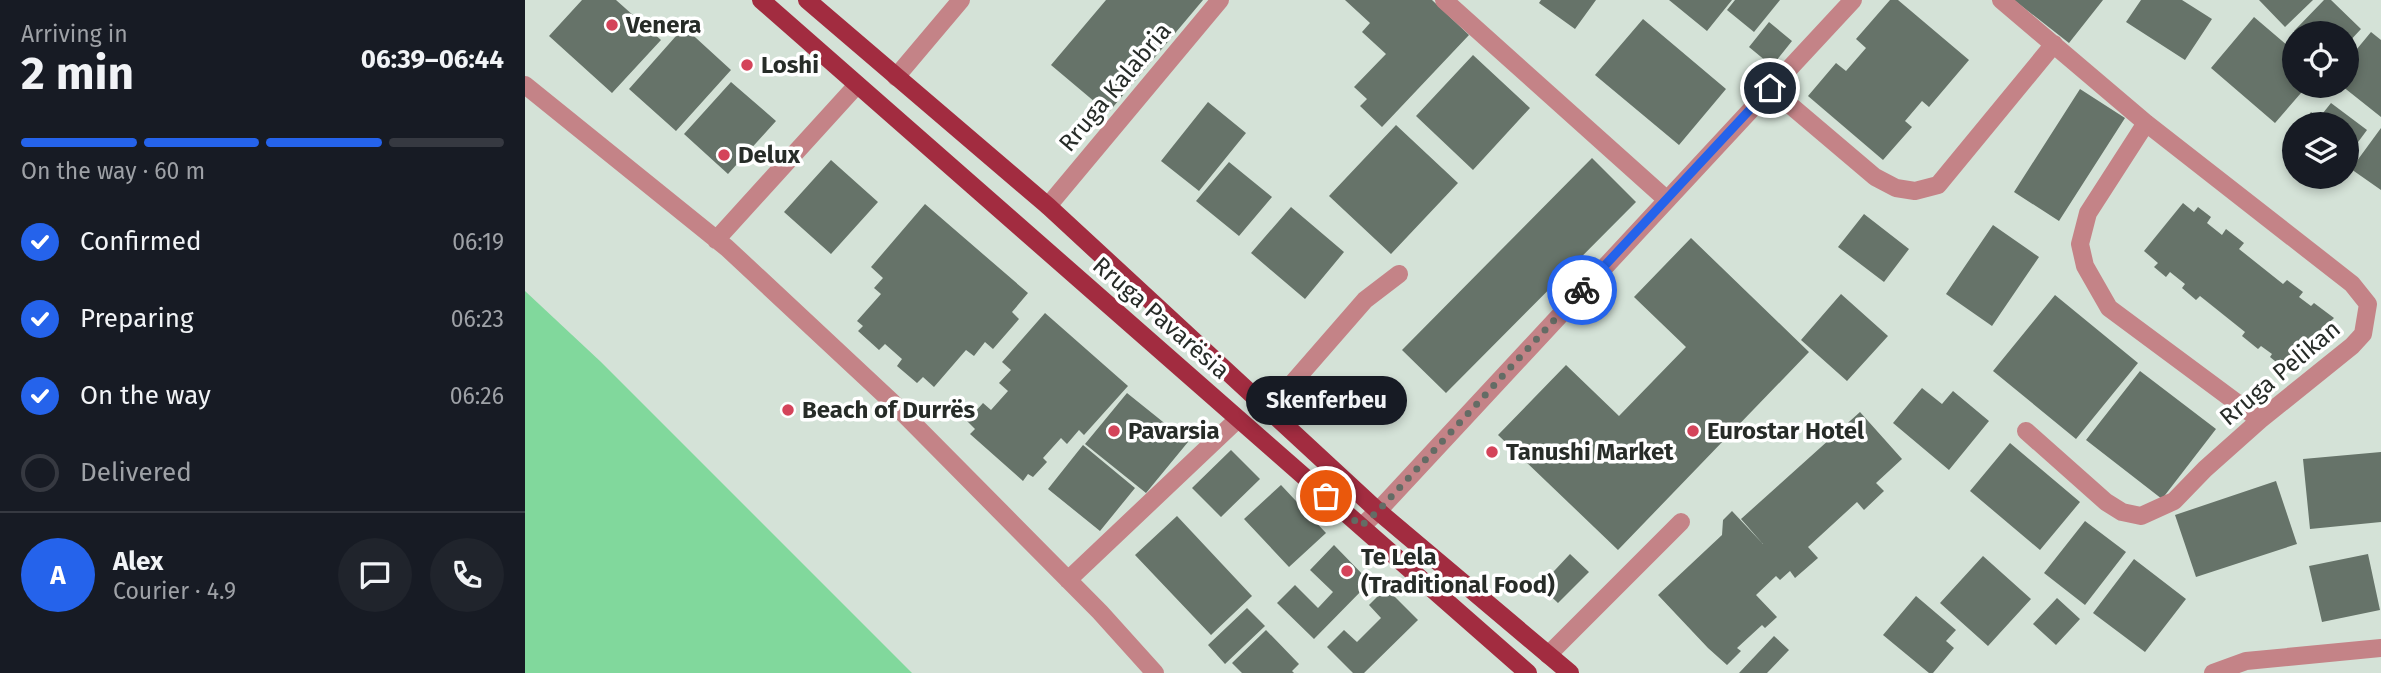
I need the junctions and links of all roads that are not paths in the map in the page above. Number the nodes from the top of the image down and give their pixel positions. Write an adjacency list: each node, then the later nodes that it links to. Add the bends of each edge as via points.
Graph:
1 (761, 0): 11 (main road, Rruga Pavarësia)
2 (807, 0): 9 (main road, Rruga Pavarësia)
3 (961, 0): 9 (street)
4 (1220, 0): 15 (street, Rruga Kalabria)
5 (1444, 0): 14 (street)
6 (1853, 0): 12 (street)
7 (2001, 0): 8 (street, Rruga Pelikan)
8 (2054, 44): 12 (street, via 1937,184 1915,191 1875,177); 13 (street, Rruga Pelikan)
9 (896, 77): 15 (main road, Rruga Pavarësia)
10 (525, 85): 16 (street)
11 (856, 85): 16 (street); 19 (main road, Rruga Pavarësia)
12 (1770, 88): 14 (street)
13 (2146, 123): 20 (street, via 2088,213 2080,244 2085,267 2109,308); 20 (street, Rruga Pelikan, via 2352,284 2368,304 2363,334)
14 (1667, 199): 22 (street)
15 (1048, 206): 18 (main road, Rruga Pavarësia)
16 (716, 240): 25 (street, via 891,401)
17 (1399, 274): 18 (street, via 1364,300)
18 (1269, 410): 22 (main road, Rruga Pavarësia)
19 (1238, 419): 24 (main road, Rruga Pavarësia); 25 (street)
20 (2260, 420): 21 (street, Rruga Pelikan, via 2174,501 2141,516 2106,502)
21 (2026, 432)
22 (1378, 511): 24 (street); 27 (main road, Rruga Pavarësia)
23 (1681, 522): 27 (street)
24 (1361, 526): 29 (main road, Rruga Pavarësia)
25 (1068, 580): 28 (street)
26 (2381, 648): 31 (street, via 2246,661)
27 (1548, 655): 30 (main road, Rruga Pavarësia)
28 (1155, 673)
29 (1528, 673)
30 (1570, 673)
31 (2213, 673)

